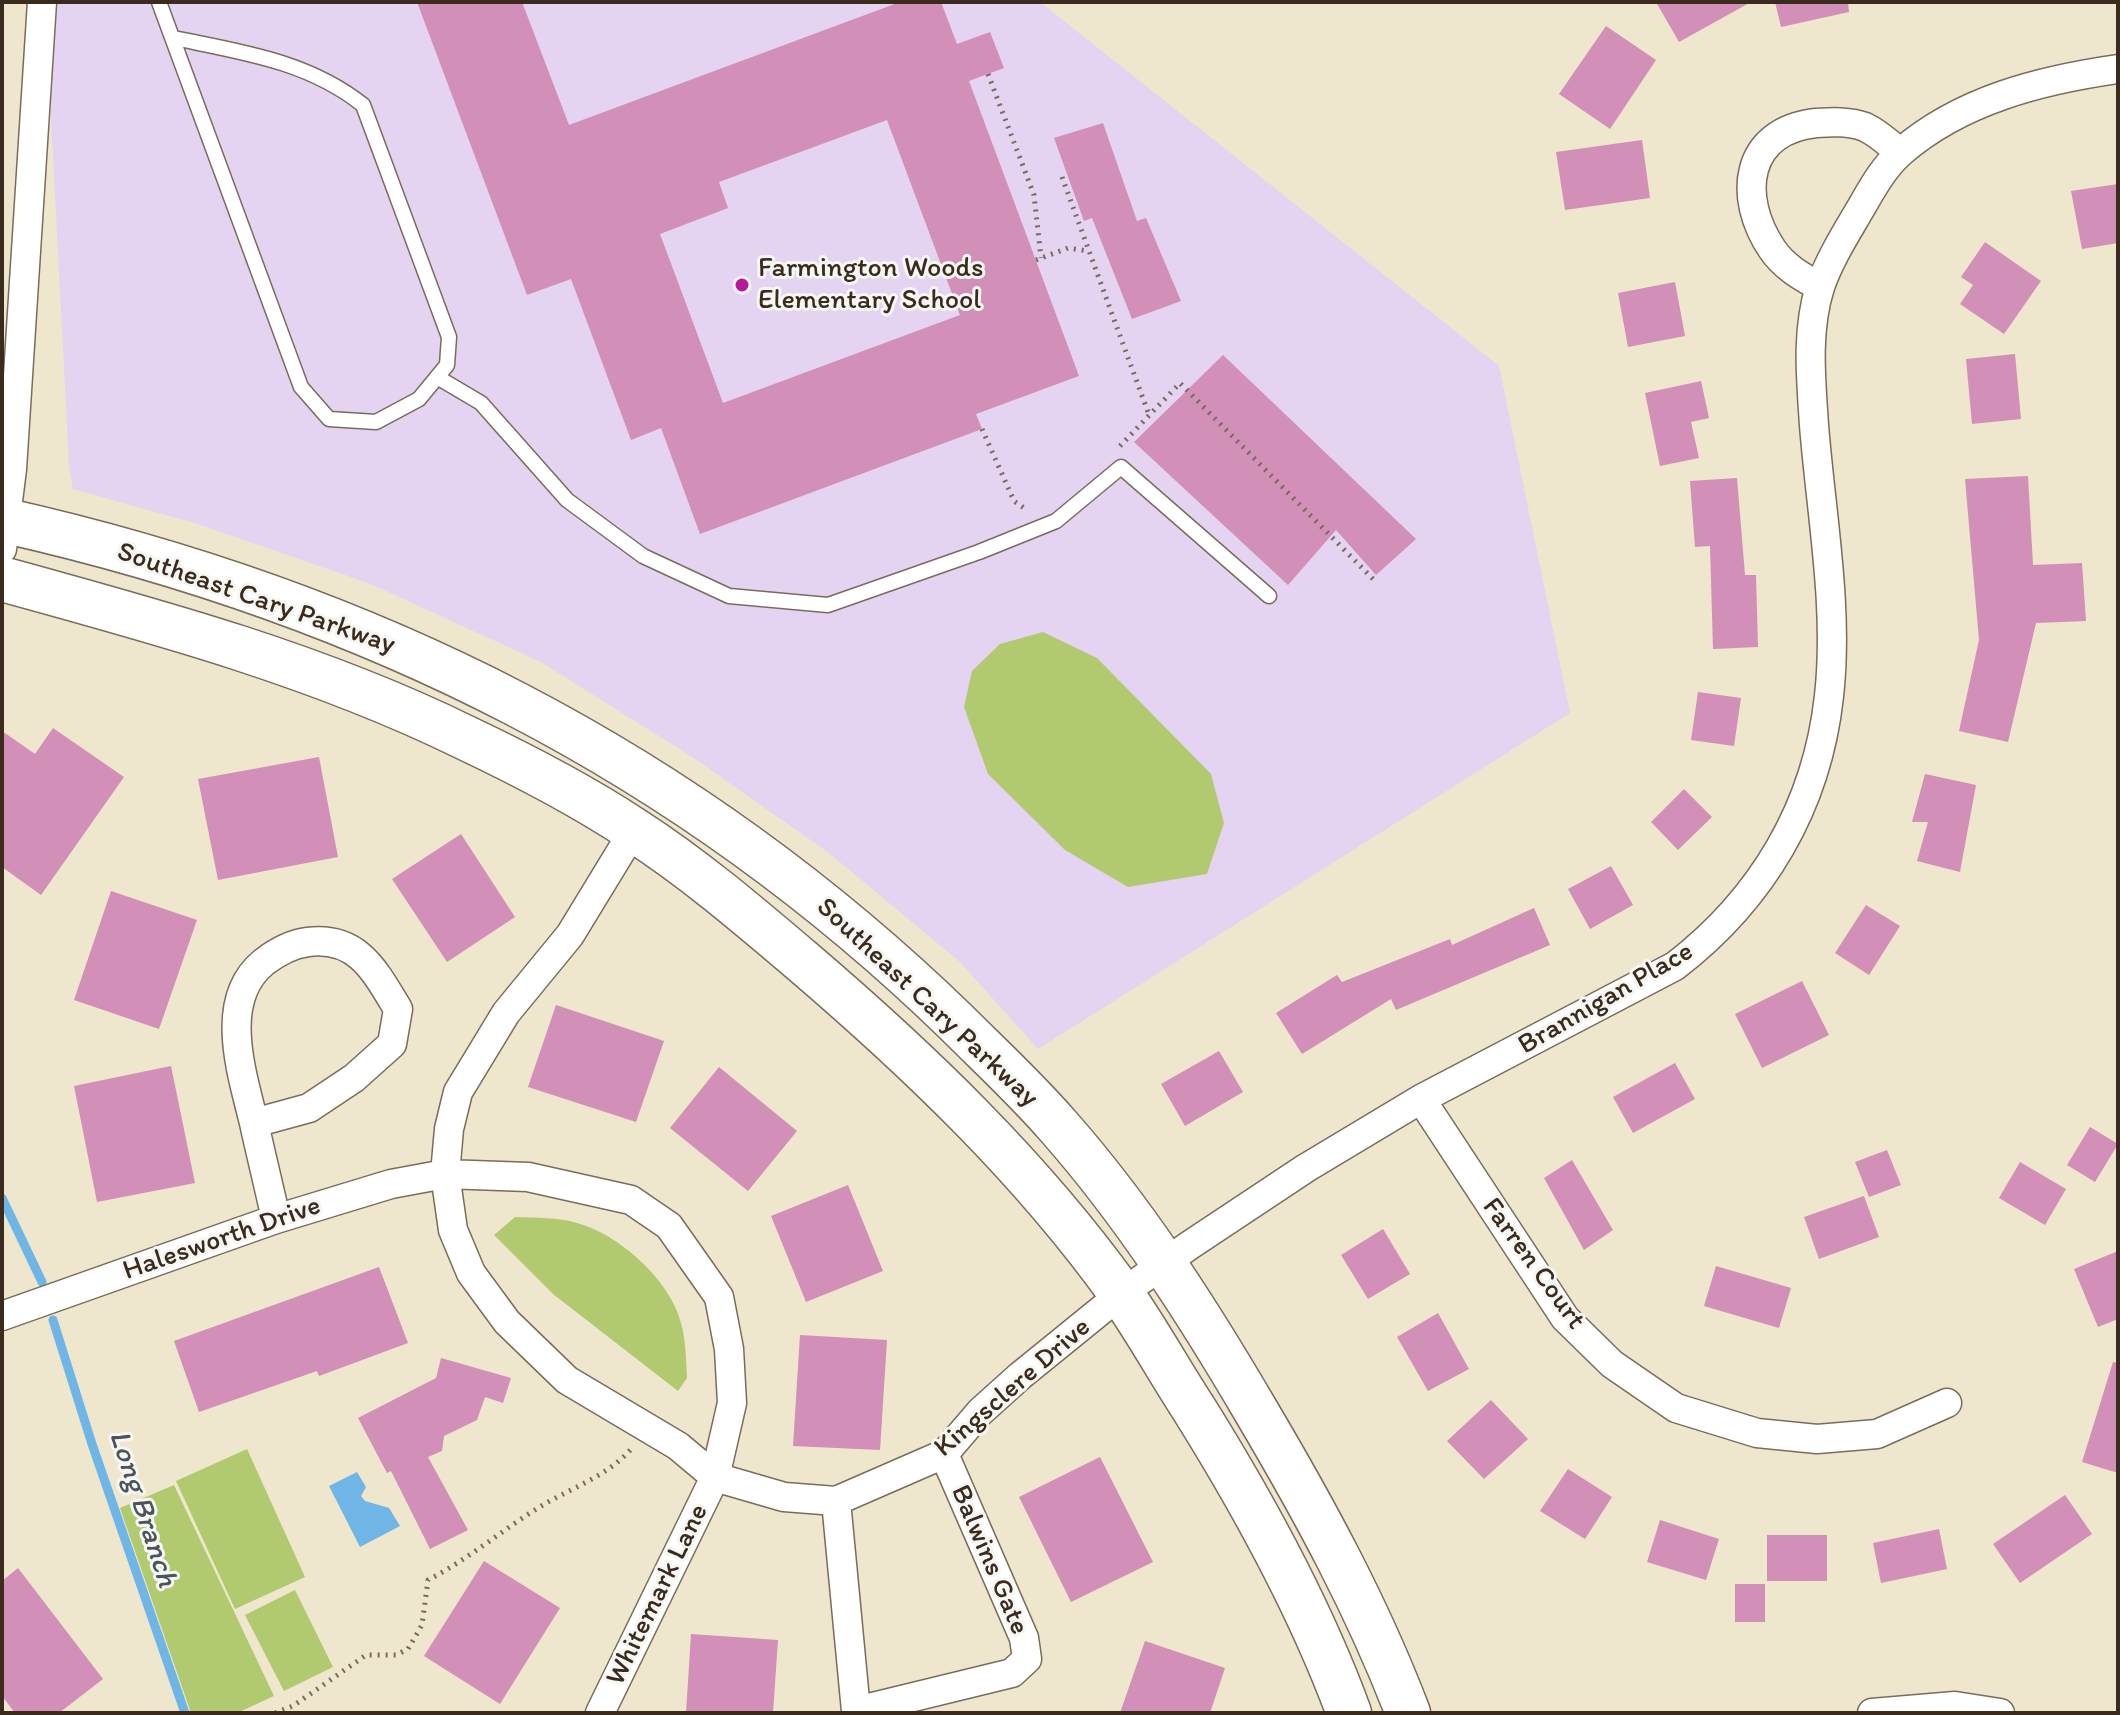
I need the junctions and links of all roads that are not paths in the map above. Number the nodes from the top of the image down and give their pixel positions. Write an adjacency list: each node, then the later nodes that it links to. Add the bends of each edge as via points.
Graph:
1 (42, 2): 8 (street, via 12,469)
2 (159, 2): 3 (lane)
3 (174, 38): 7 (lane, via 277,60 335,83 363,105 449,337 447,365); 7 (lane, via 301,387 329,419 376,422 419,399)
4 (2118, 69): 5 (street, Brannigan Place, via 2025,86 1938,126)
5 (1900, 153): 6 (street, Brannigan Place, via 1882,173 1836,250); 6 (street, via 1865,127 1836,121 1787,131 1758,158 1749,195 1757,222 1783,261)
6 (1820, 287): 12 (street, Brannigan Place, via 1810,369 1833,646 1825,721 1788,840 1742,905 1675,966)
7 (437, 377): 10 (lane, via 481,403 567,500 643,556 729,596 828,605 1056,521 1121,467)
8 (3, 530): 16 (main road, Southeast Cary Parkway, via 165,563 345,624 484,685 659,784 828,907 923,991 1058,1126)
9 (2, 579): 11 (main road, Southeast Cary Parkway, via 154,620 322,676 464,737)
10 (1269, 596)
11 (634, 830): 14 (street, Kingsclere Drive, via 570,935 482,1048 458,1092); 17 (main road, Southeast Cary Parkway, via 760,925 885,1031 1012,1160)
12 (1421, 1099): 16 (street, Brannigan Place, via 1306,1168); 19 (street, Farren Court, via 1565,1318 1612,1364 1676,1408 1757,1433 1817,1439 1877,1434)
13 (254, 1123): 13 (street, via 237,1034 249,975 275,953 298,943 327,939 349,946 375,971 398,1009 392,1044 309,1108); 15 (street)
14 (445, 1174): 15 (street, Halesworth Drive, via 391,1184); 21 (street, Kingsclere Drive, via 453,1230 471,1273 507,1322 567,1380 678,1446); 21 (street, via 528,1177 581,1187 631,1200 669,1226 719,1297 729,1349 732,1403)
15 (276, 1219): 18 (street, Halesworth Drive)
16 (1163, 1265): 17 (street, Brannigan Place); 25 (main road, Southeast Cary Parkway, via 1227,1361 1346,1568)
17 (1121, 1294): 20 (street, Kingsclere Drive, via 980,1412); 24 (main road, Southeast Cary Parkway, via 1227,1462 1288,1574)
18 (2, 1316)
19 (1947, 1403)
20 (944, 1454): 22 (street, Kingsclere Drive); 22 (street, Balwins Gate, via 1024,1638 1027,1659 1012,1673 856,1711)
21 (715, 1477): 22 (street, Kingsclere Drive, via 784,1497); 23 (street, Whitemark Lane)
22 (836, 1501)
23 (600, 1713)
24 (1349, 1713)
25 (1408, 1713)
26 (1872, 1713): 27 (street, via 1955,1706)
27 (2000, 1713)

